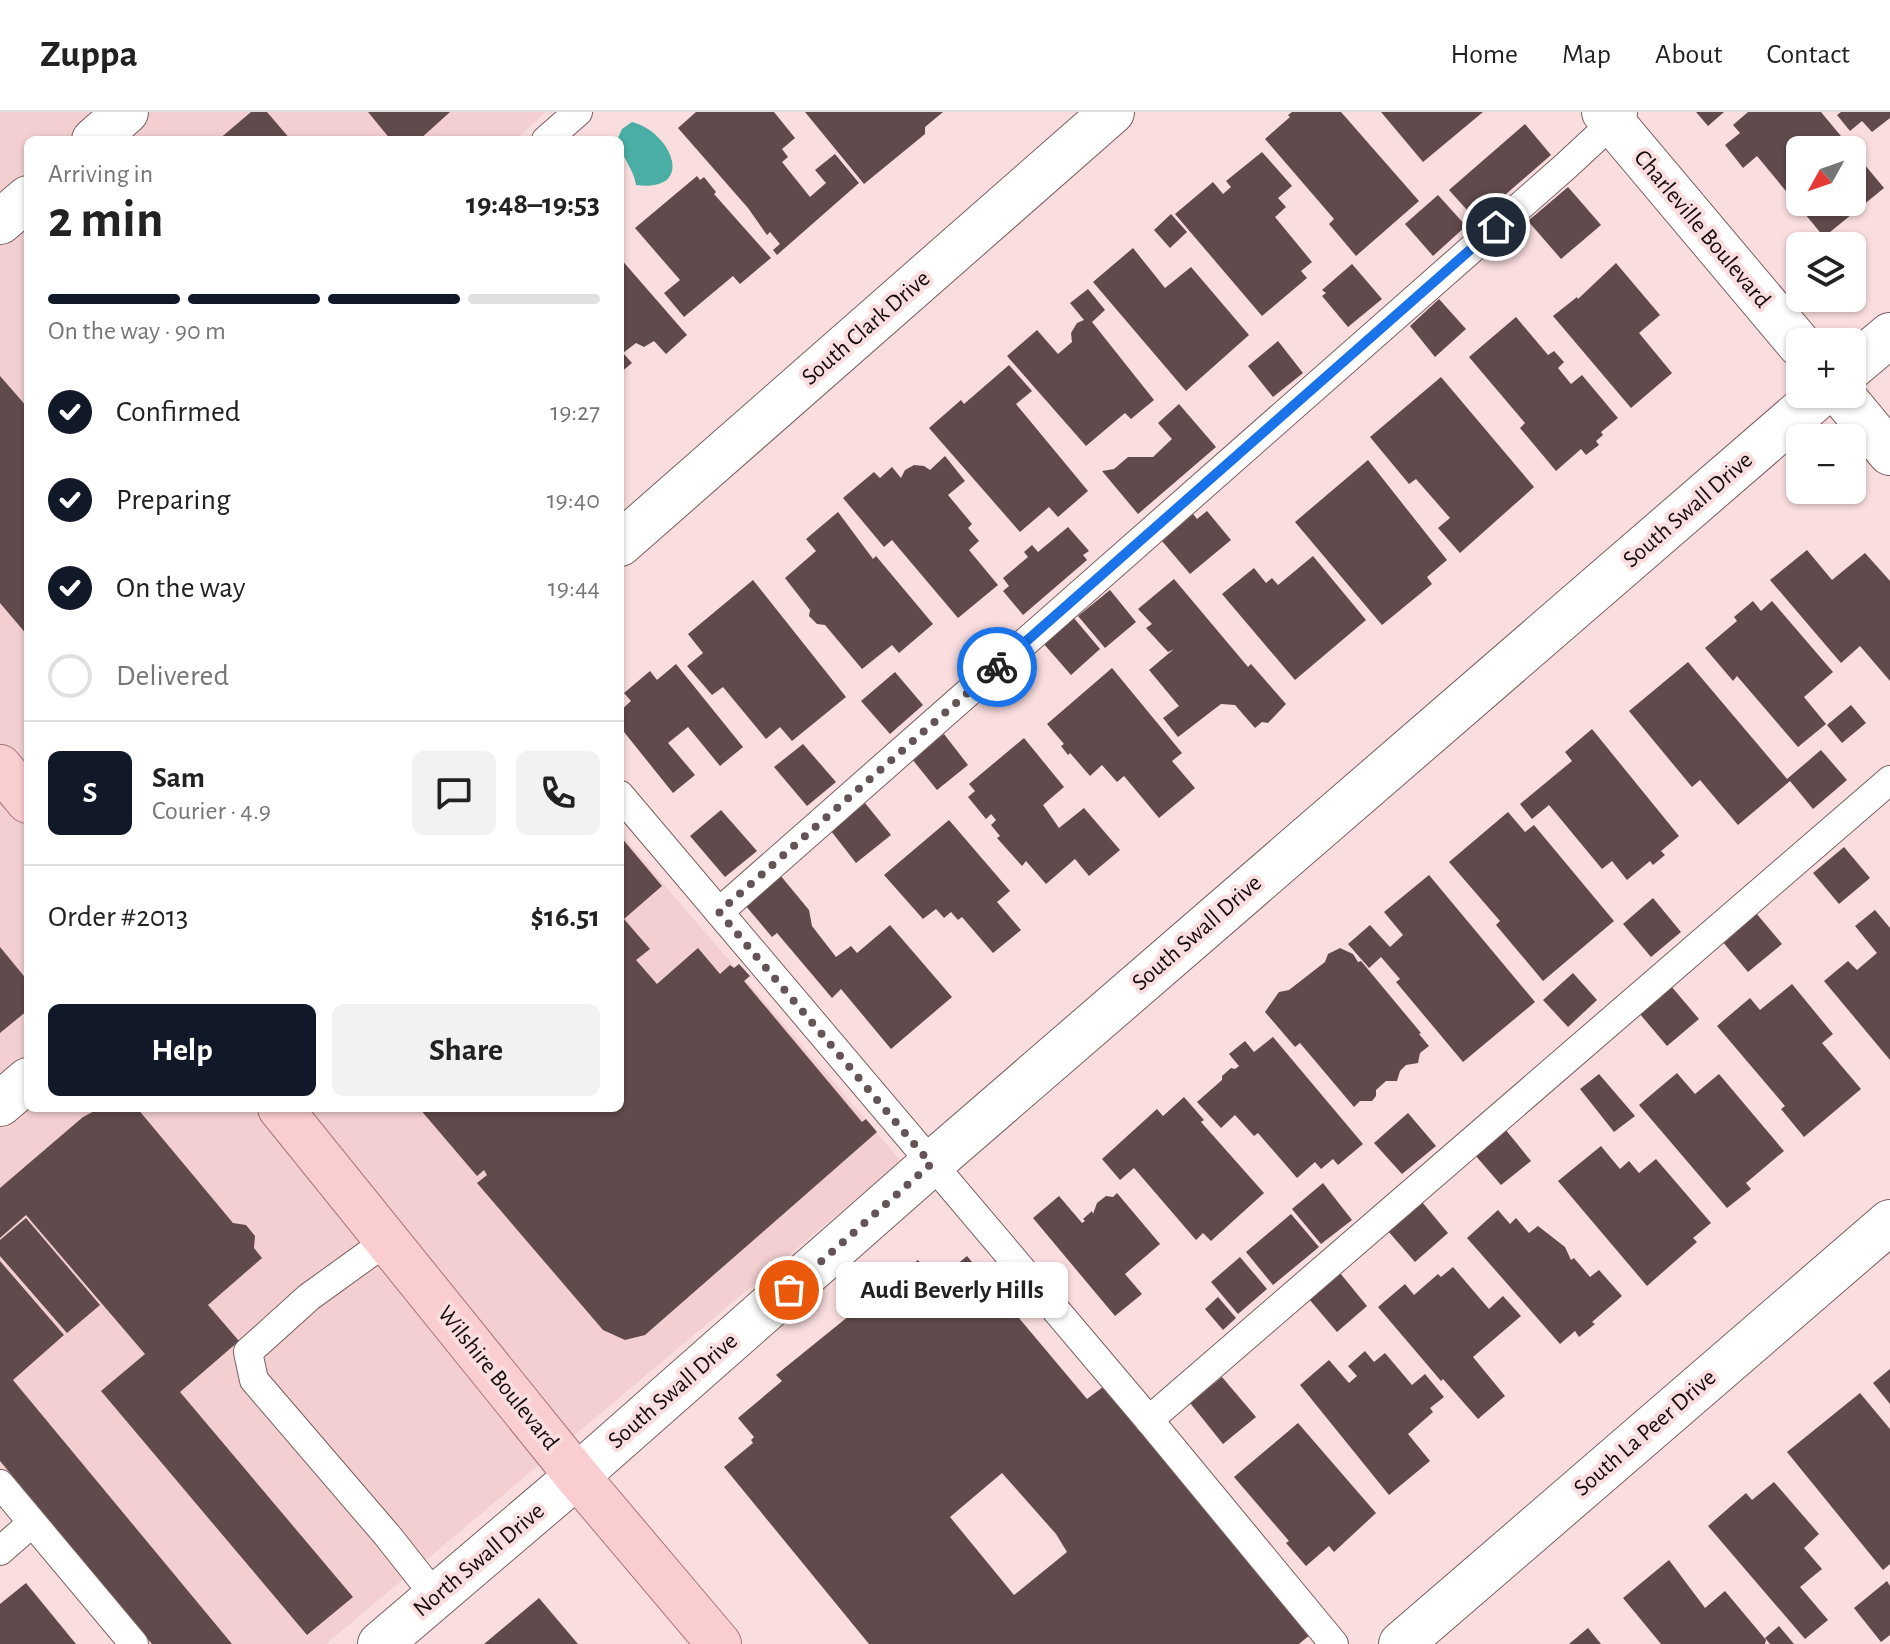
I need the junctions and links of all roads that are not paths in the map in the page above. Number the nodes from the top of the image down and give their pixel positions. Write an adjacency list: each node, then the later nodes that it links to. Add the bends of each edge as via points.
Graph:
1 (126, 112): 5 (street)
2 (578, 112): 6 (lane)
3 (1112, 112): 15 (street, South Clark Drive)
4 (1614, 115): 9 (street, Charleville Boulevard); 20 (lane)
5 (99, 136)
6 (551, 136)
7 (24, 201): 8 (street)
8 (0, 222)
9 (1786, 328)
10 (1890, 335): 11 (street)
11 (1866, 355)
12 (1805, 408): 24 (street, South Swall Drive)
13 (1853, 408): 14 (street)
14 (1890, 453)
15 (624, 540)
16 (0, 767): 18 (main road)
17 (1890, 780): 27 (lane)
18 (24, 796)
19 (624, 800): 20 (lane)
20 (719, 912): 24 (lane)
21 (24, 1083): 22 (street)
22 (0, 1104)
23 (283, 1112): 26 (main road, Wilshire Boulevard)
24 (931, 1164): 27 (lane); 28 (street, South Swall Drive)
25 (1890, 1222): 37 (street, South La Peer Drive)
26 (388, 1240): 28 (main road, Wilshire Boulevard); 32 (lane, via 309,1297 248,1352 254,1380)
27 (1149, 1420): 36 (lane)
28 (577, 1476): 32 (street, North Swall Drive); 35 (main road, Wilshire Boulevard)
29 (0, 1484): 30 (lane)
30 (32, 1523): 31 (lane); 33 (lane)
31 (0, 1551)
32 (436, 1597): 34 (street, North Swall Drive)
33 (134, 1644)
34 (380, 1644)
35 (719, 1644)
36 (1334, 1644)
37 (1401, 1644)

